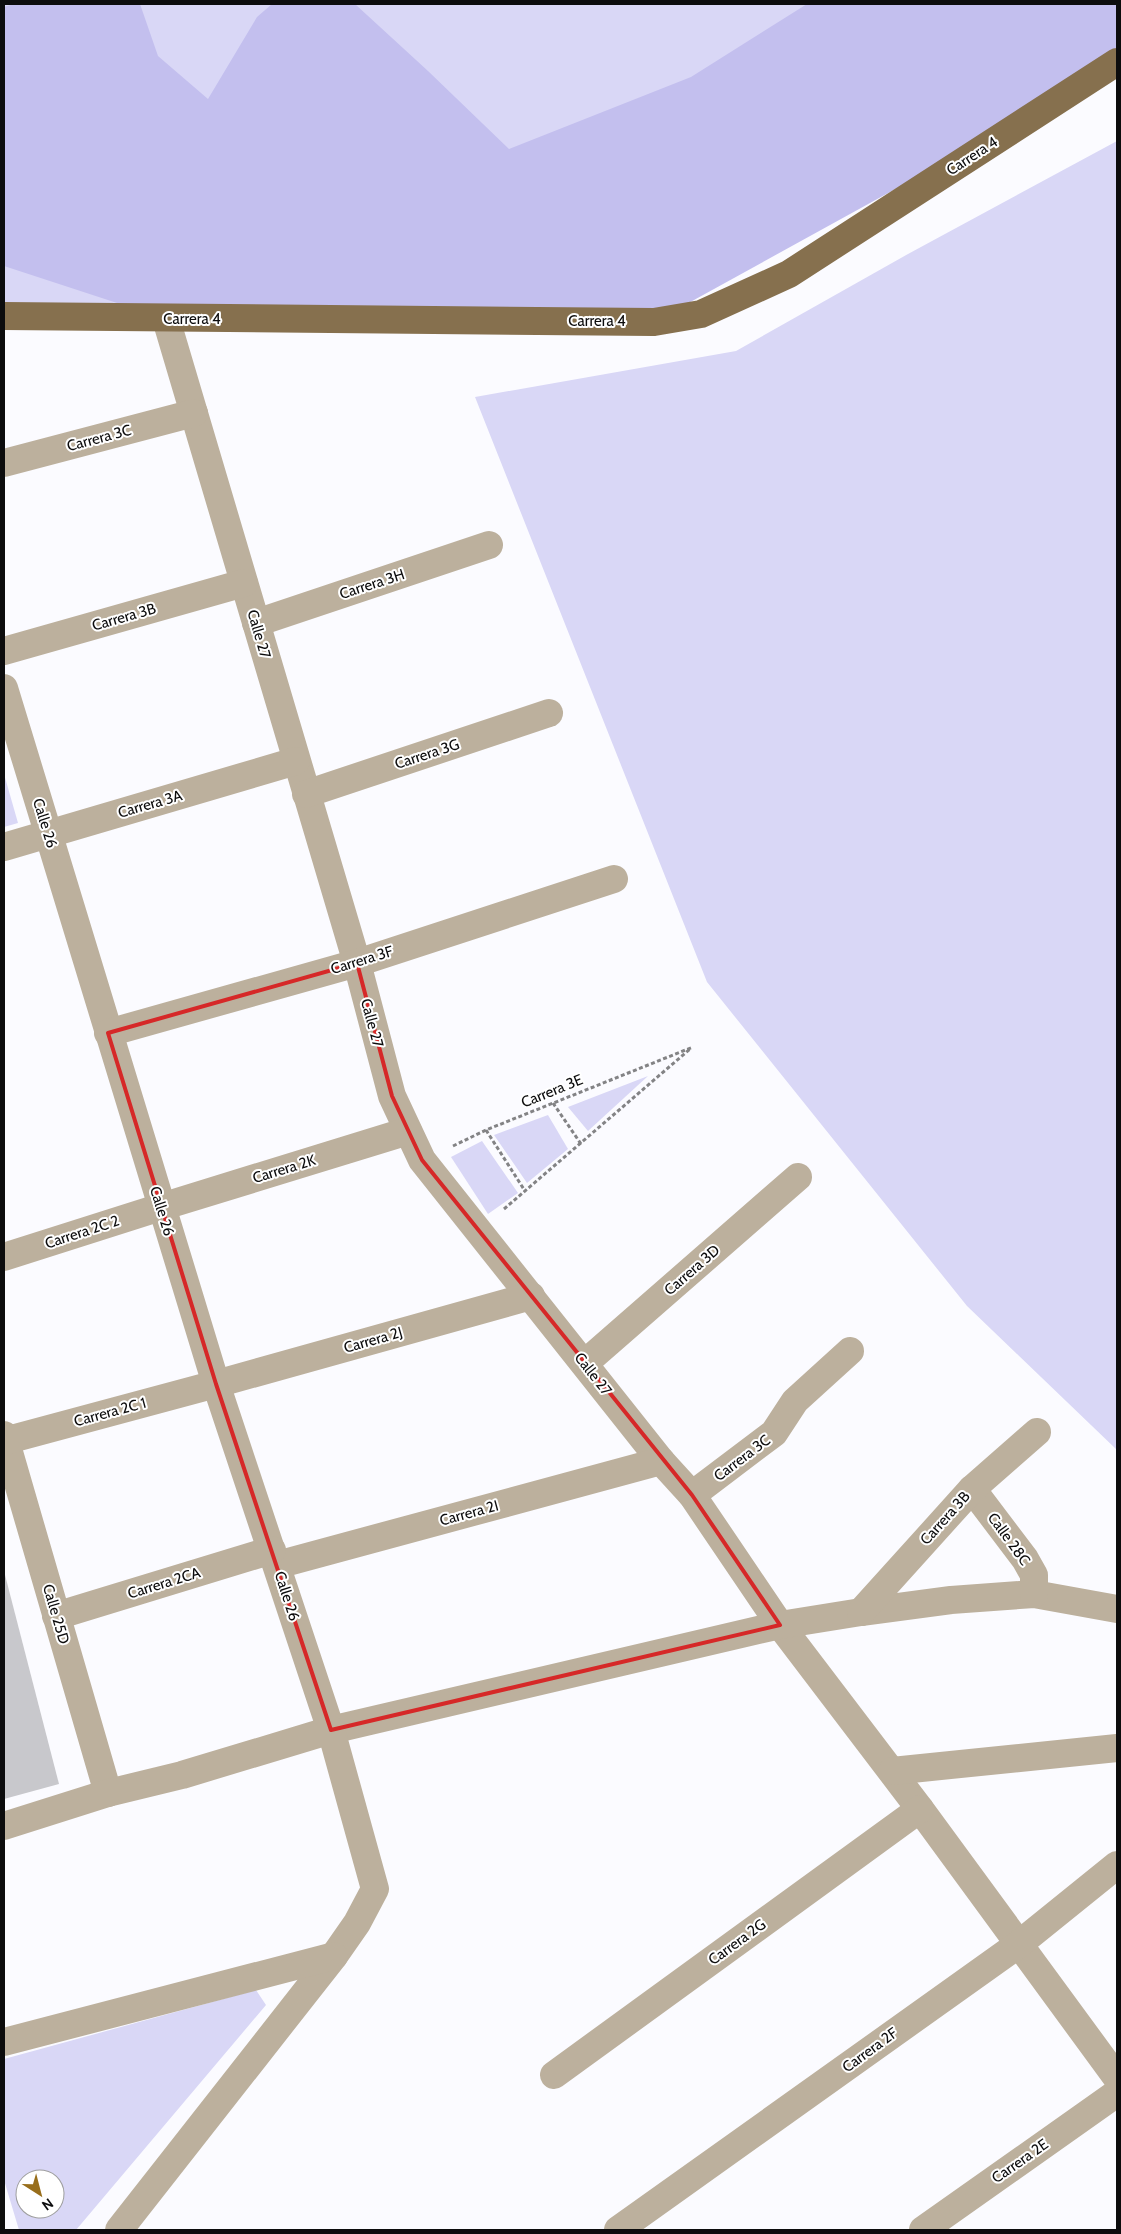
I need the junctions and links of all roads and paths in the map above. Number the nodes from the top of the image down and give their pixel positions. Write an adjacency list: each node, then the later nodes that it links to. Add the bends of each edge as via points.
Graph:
1 (1117, 62): 3 (main road, Carrera 4, via 789,274 701,314 654,322)
2 (4, 316): 3 (main road, Carrera 4)
3 (166, 319): 4 (street, Calle 27)
4 (194, 413): 5 (street, Carrera 3C); 7 (street, Calle 27)
5 (4, 463)
6 (488, 545): 8 (street, Carrera 3H)
7 (244, 583): 8 (street, Calle 27); 9 (street, Carrera 3B)
8 (256, 622): 12 (street, Calle 27)
9 (4, 651)
10 (4, 688): 14 (street, Calle 26)
11 (549, 713): 13 (street, Carrera 3G)
12 (296, 762): 13 (street, Calle 27); 14 (street, Carrera 3A)
13 (306, 794): 17 (street, Calle 27)
14 (48, 833): 15 (street, Carrera 3A); 18 (street, Calle 26)
15 (4, 847)
16 (614, 879): 17 (street, Carrera 3F)
17 (356, 963): 18 (street, Carrera 3F); 21 (street, Calle 27, via 392,1096)
18 (108, 1033): 26 (street, Calle 26)
19 (553, 1103): 20 (path, Carrera 3E); 22 (path); 22 (path, Carrera 3E, via 693,1047)
20 (486, 1130): 23 (path, Carrera 3E); 25 (path)
21 (408, 1131): 23 (street, Calle 27); 26 (street, Carrera 2K)
22 (581, 1144): 25 (path)
23 (422, 1160): 27 (street, Calle 27)
24 (798, 1177): 31 (street, Carrera 3D)
25 (525, 1191): 27 (path)
26 (160, 1206): 28 (street, Carrera 2C 2); 32 (street, Calle 26)
27 (478, 1232): 29 (street, Calle 27)
28 (4, 1257)
29 (530, 1296): 31 (street, Calle 27); 32 (street, Carrera 2J)
30 (850, 1351): 37 (street, Carrera 3C, via 794,1401 774,1433)
31 (585, 1363): 35 (street, Calle 27)
32 (216, 1384): 34 (street, Carrera 2C 1); 38 (street, Calle 26)
33 (1037, 1432): 36 (street, Carrera 3B)
34 (4, 1438): 42 (street, Calle 25D)
35 (661, 1461): 37 (street, Calle 27); 38 (street, Carrera 2I)
36 (972, 1489): 39 (street, Calle 28C, via 1025,1558 1034,1575); 41 (street, Carrera 3B)
37 (692, 1495): 43 (street, Calle 27)
38 (274, 1557): 42 (street, Carrera 2CA); 44 (street, Calle 26)
39 (1034, 1594): 40 (street); 41 (street, via 951,1600)
40 (1117, 1609)
41 (861, 1612): 43 (street)
42 (56, 1616): 47 (street, Calle 25D)
43 (780, 1625): 44 (street); 46 (street, Calle 27)
44 (331, 1730): 47 (street, via 182,1775); 52 (street, Calle 26, via 375,1889)
45 (1117, 1748): 46 (street)
46 (892, 1771): 48 (street, Calle 27)
47 (108, 1793): 49 (street)
48 (920, 1810): 51 (street, Calle 27); 54 (street, Carrera 2G)
49 (4, 1826)
50 (1117, 1865): 51 (street, Carrera 2F)
51 (1019, 1944): 55 (street, Calle 27); 58 (street, Carrera 2F)
52 (334, 1956): 53 (street); 57 (street, Calle 26)
53 (4, 2042)
54 (554, 2076)
55 (1117, 2078)
56 (1117, 2093): 59 (street, Carrera 2E)
57 (119, 2230)
58 (618, 2230)
59 (924, 2230)

